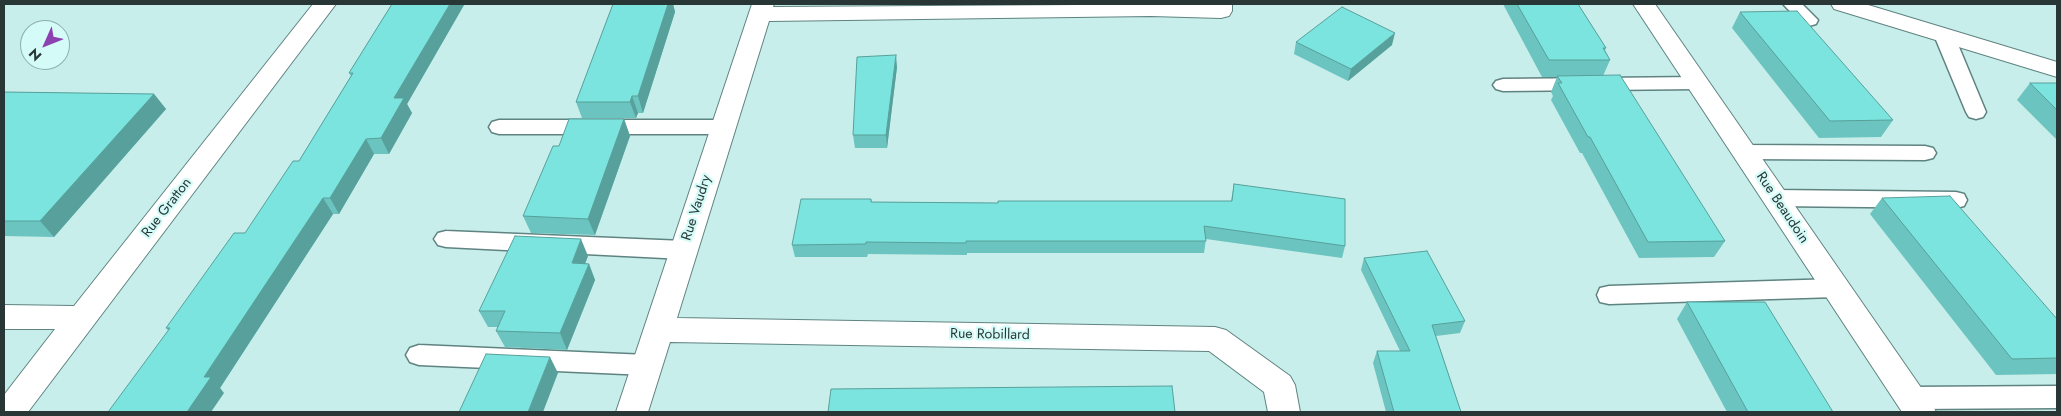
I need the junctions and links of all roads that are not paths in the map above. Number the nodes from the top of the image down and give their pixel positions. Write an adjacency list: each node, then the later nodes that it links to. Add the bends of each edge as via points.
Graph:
1 (325, 4): 26 (street, Rue Gratton)
2 (1221, 4): 6 (street, via 1221,10)
3 (1644, 4): 12 (street, Rue Beaudoin)
4 (1792, 4): 9 (lane)
5 (1842, 4): 10 (street)
6 (1151, 6): 7 (street)
7 (966, 7): 8 (street)
8 (761, 9): 16 (street, Rue Vaudry)
9 (1808, 20)
10 (1944, 35): 11 (street); 14 (lane)
11 (2057, 70)
12 (1698, 83): 13 (lane); 17 (street, Rue Beaudoin)
13 (1503, 85)
14 (1976, 112)
15 (499, 127): 16 (lane)
16 (723, 127): 22 (street, Rue Vaudry)
17 (1744, 152): 18 (lane); 19 (street, Rue Beaudoin)
18 (1925, 153)
19 (1775, 198): 20 (lane); 23 (street, Rue Beaudoin)
20 (1956, 200)
21 (446, 240): 22 (lane)
22 (684, 250): 27 (street, Rue Vaudry)
23 (1836, 288): 24 (lane); 31 (street, Rue Beaudoin)
24 (1609, 295)
25 (4, 317): 26 (street)
26 (81, 318): 32 (street, Rue Gratton)
27 (659, 330): 29 (street, Rue Vaudry); 34 (street, Rue Robillard, via 1215,339 1279,385)
28 (419, 354): 29 (lane)
29 (647, 364): 33 (street, Rue Vaudry)
30 (2057, 397): 31 (lane)
31 (1915, 405)
32 (9, 412)
33 (632, 412)
34 (1284, 412)

